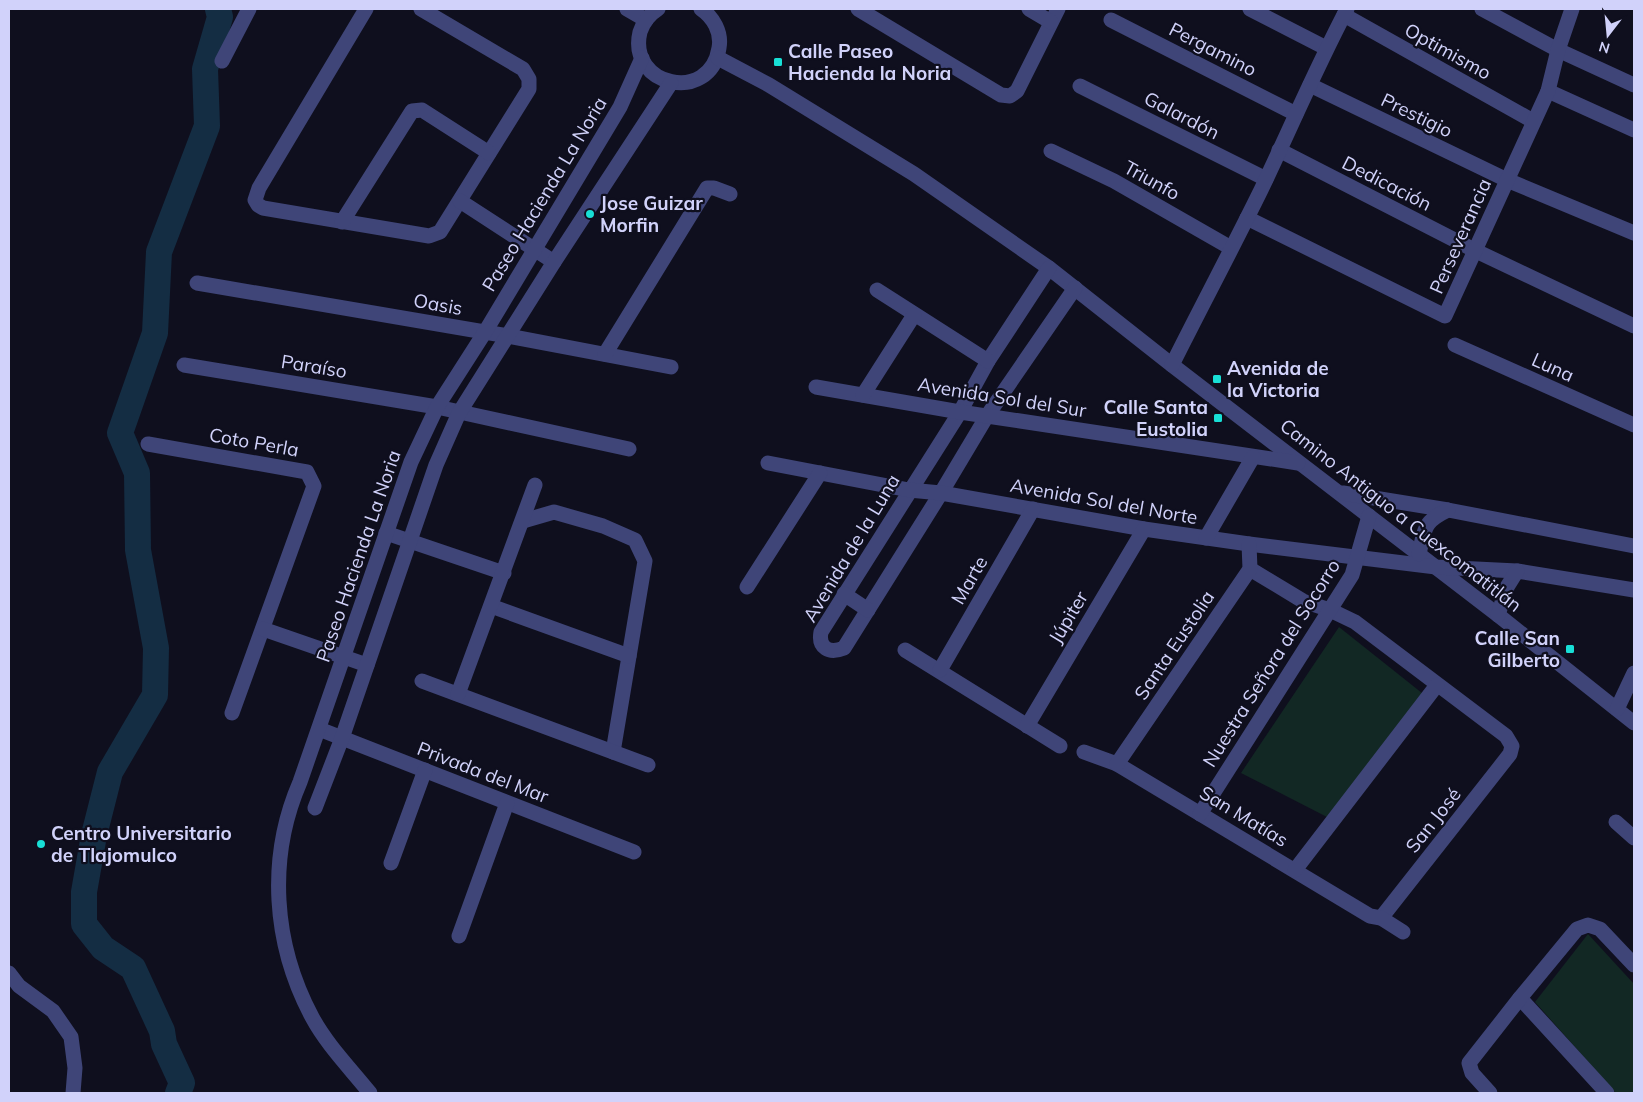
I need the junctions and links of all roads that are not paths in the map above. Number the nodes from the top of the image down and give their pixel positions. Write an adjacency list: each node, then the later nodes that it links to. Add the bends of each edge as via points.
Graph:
1 (249, 9): 20 (street)
2 (366, 9): 37 (street, via 259,188 255,200 263,208)
3 (421, 9): 31 (street, via 523,69 529,79 530,89)
4 (627, 9): 14 (street)
5 (658, 9): 14 (street)
6 (858, 9): 13 (street, via 1001,95 1010,96 1017,91)
7 (1029, 9): 13 (street)
8 (1250, 9): 16 (street)
9 (1482, 9): 17 (street)
10 (1572, 9): 17 (street, Perseverancia)
11 (706, 10): 19 (street, via 717,26)
12 (1346, 12): 16 (street); 27 (street, Optimismo)
13 (1054, 16)
14 (646, 20): 18 (street, via 639,38)
15 (1111, 20): 26 (street, Pergamino)
16 (1326, 48): 23 (street)
17 (1558, 50): 22 (street); 25 (street, Perseverancia)
18 (642, 58): 21 (street, via 658,78); 40 (street, Paseo Hacienda La Noria, via 620,106)
19 (718, 58): 21 (street, via 699,79); 43 (street, Camino Antiguo a Cuexcomatitlán, via 769,85 914,174)
20 (222, 61)
21 (671, 83): 42 (street)
22 (1634, 84)
23 (1310, 85): 26 (street); 33 (street, Prestigio)
24 (1080, 86): 32 (street, Galardón)
25 (1548, 91): 27 (street, Perseverancia); 28 (street)
26 (1296, 114): 29 (street)
27 (1533, 121): 33 (street, Perseverancia)
28 (1634, 130)
29 (1279, 150): 32 (street); 41 (street, Dedicación)
30 (1051, 151): 39 (street, Triunfo, via 1114,182)
31 (489, 153): 35 (street); 37 (street, via 422,110 412,111)
32 (1266, 179): 36 (street)
33 (1507, 180): 38 (street, Prestigio); 41 (street, Perseverancia)
34 (730, 194): 52 (street, via 707,188)
35 (460, 201): 37 (street, via 440,232 429,236); 40 (street)
36 (1247, 218): 39 (street); 41 (street, Perseverancia, via 1445,316)
37 (342, 222)
38 (1634, 233)
39 (1231, 248): 55 (street)
40 (534, 249): 42 (street); 49 (street, Paseo Hacienda La Noria)
41 (1476, 251): 48 (street, Dedicación)
42 (554, 262): 50 (street)
43 (1049, 268): 45 (street, Camino Antiguo a Cuexcomatitlán); 53 (street, Avenida de la Luna)
44 (197, 283): 49 (street, Oasis)
45 (1075, 288): 55 (street, Camino Antiguo a Cuexcomatitlán); 62 (street, Avenida de la Luna)
46 (877, 290): 47 (street)
47 (914, 315): 53 (street); 58 (street)
48 (1634, 326)
49 (485, 332): 50 (street, Oasis); 59 (street, Paseo Hacienda La Noria)
50 (508, 336): 52 (street, Oasis); 61 (street)
51 (1455, 346): 63 (street, Luna)
52 (605, 354): 56 (street, Oasis)
53 (988, 361): 60 (street, Avenida de la Luna)
54 (184, 365): 59 (street, Paraíso)
55 (1172, 366): 68 (street, Camino Antiguo a Cuexcomatitlán)
56 (671, 367)
57 (816, 387): 58 (street, Avenida Sol del Sur)
58 (863, 395): 60 (street, Avenida Sol del Sur)
59 (437, 407): 61 (street, Paraíso); 79 (street, Paseo Hacienda La Noria, via 411,462)
60 (960, 412): 62 (street, Avenida Sol del Sur); 71 (street, Avenida de la Luna)
61 (459, 413): 65 (street); 81 (street, via 436,465)
62 (987, 416): 66 (street, Avenida Sol del Sur); 73 (street, Avenida de la Luna)
63 (1634, 425)
64 (148, 444): 97 (street, Coto Perla, via 307,472 314,486)
65 (629, 449)
66 (1253, 457): 68 (street, Avenida Sol del Sur); 80 (street)
67 (768, 463): 69 (street, Avenida Sol del Norte)
68 (1300, 463): 72 (street, Camino Antiguo a Cuexcomatitlán)
69 (820, 473): 71 (street, Avenida Sol del Norte); 90 (street)
70 (535, 485): 77 (street)
71 (909, 490): 73 (street, Avenida Sol del Norte); 92 (street, Avenida de la Luna)
72 (1340, 493): 75 (street); 76 (street, Camino Antiguo a Cuexcomatitlán)
73 (942, 494): 74 (street, Avenida Sol del Norte); 94 (street, Avenida de la Luna)
74 (1033, 509): 78 (street, Avenida Sol del Norte); 102 (street, Marte)
75 (1448, 510): 83 (street); 84 (street, via 1433,518 1425,529)
76 (1369, 516): 84 (street, Camino Antiguo a Cuexcomatitlán); 85 (street, Nuestra Señora del Socorro)
77 (523, 521): 89 (street); 99 (street, via 554,512 603,526 635,540 645,561)
78 (1144, 529): 80 (street, Avenida Sol del Norte); 109 (street, Júpiter)
79 (386, 533): 81 (street); 100 (street, Paseo Hacienda La Noria)
80 (1206, 538): 82 (street, Avenida Sol del Norte)
81 (410, 540): 89 (street); 101 (street)
82 (1249, 544): 85 (street, Avenida Sol del Norte); 87 (street)
83 (1634, 546)
84 (1419, 554): 86 (street, Camino Antiguo a Cuexcomatitlán)
85 (1358, 558): 86 (street, Avenida Sol del Norte); 95 (street, Nuestra Señora del Socorro, via 1352,575)
86 (1436, 567): 88 (street, Avenida Sol del Norte); 96 (street, Camino Antiguo a Cuexcomatitlán)
87 (1250, 569): 95 (street, via 1303,601); 115 (street, Santa Eustolia)
88 (1516, 571): 91 (street, Avenida Sol del Norte); 96 (street)
89 (504, 573): 93 (street)
90 (747, 587)
91 (1634, 590)
92 (844, 594): 94 (street); 94 (street, Avenida de la Luna, via 821,632 823,646 836,651 844,648)
93 (491, 606): 99 (street); 106 (street)
94 (868, 610)
95 (1330, 610): 105 (street, via 1355,622); 120 (street, Nuestra Señora del Socorro)
96 (1498, 615): 108 (street, Camino Antiguo a Cuexcomatitlán)
97 (263, 629): 100 (street); 107 (street, Coto Perla)
98 (905, 650): 102 (street)
99 (630, 656): 113 (street)
100 (344, 657): 101 (street); 110 (street, Paseo Hacienda La Noria)
101 (367, 665): 111 (street)
102 (940, 670): 109 (street)
103 (1634, 673): 108 (street)
104 (422, 681): 106 (street)
105 (1437, 685): 125 (street); 126 (street, San José, via 1506,736 1512,746 1510,754)
106 (458, 694): 113 (street)
107 (232, 714)
108 (1626, 716)
109 (1027, 726): 112 (street)
110 (319, 729): 111 (street, Privada del Mar); 133 (street, Paseo Hacienda La Noria, via 284,830 278,908 295,980 312,1018)
111 (342, 738): 117 (street, Privada del Mar); 119 (street)
112 (1060, 746)
113 (613, 752): 116 (street)
114 (1084, 752): 115 (street, San Matías)
115 (1117, 764): 120 (street, San Matías)
116 (648, 765)
117 (425, 770): 118 (street, Privada del Mar); 124 (street)
118 (507, 802): 123 (street, Privada del Mar); 128 (street)
119 (315, 808)
120 (1200, 814): 125 (street, San Matías)
121 (1616, 822): 122 (street)
122 (1634, 838)
123 (634, 852)
124 (391, 863)
125 (1295, 870): 126 (street, San Matías, via 1370,916)
126 (1381, 918): 127 (street, San Matías)
127 (1403, 932)
128 (459, 936)
129 (1634, 966): 131 (street, via 1600,929 1588,925 1576,929)
130 (9, 973): 132 (street, via 19,986 53,1011 70,1037 75,1068)
131 (1520, 998): 134 (street, via 1469,1063 1472,1073); 135 (street)
132 (73, 1093)
133 (370, 1093)
134 (1490, 1093)
135 (1607, 1093)

